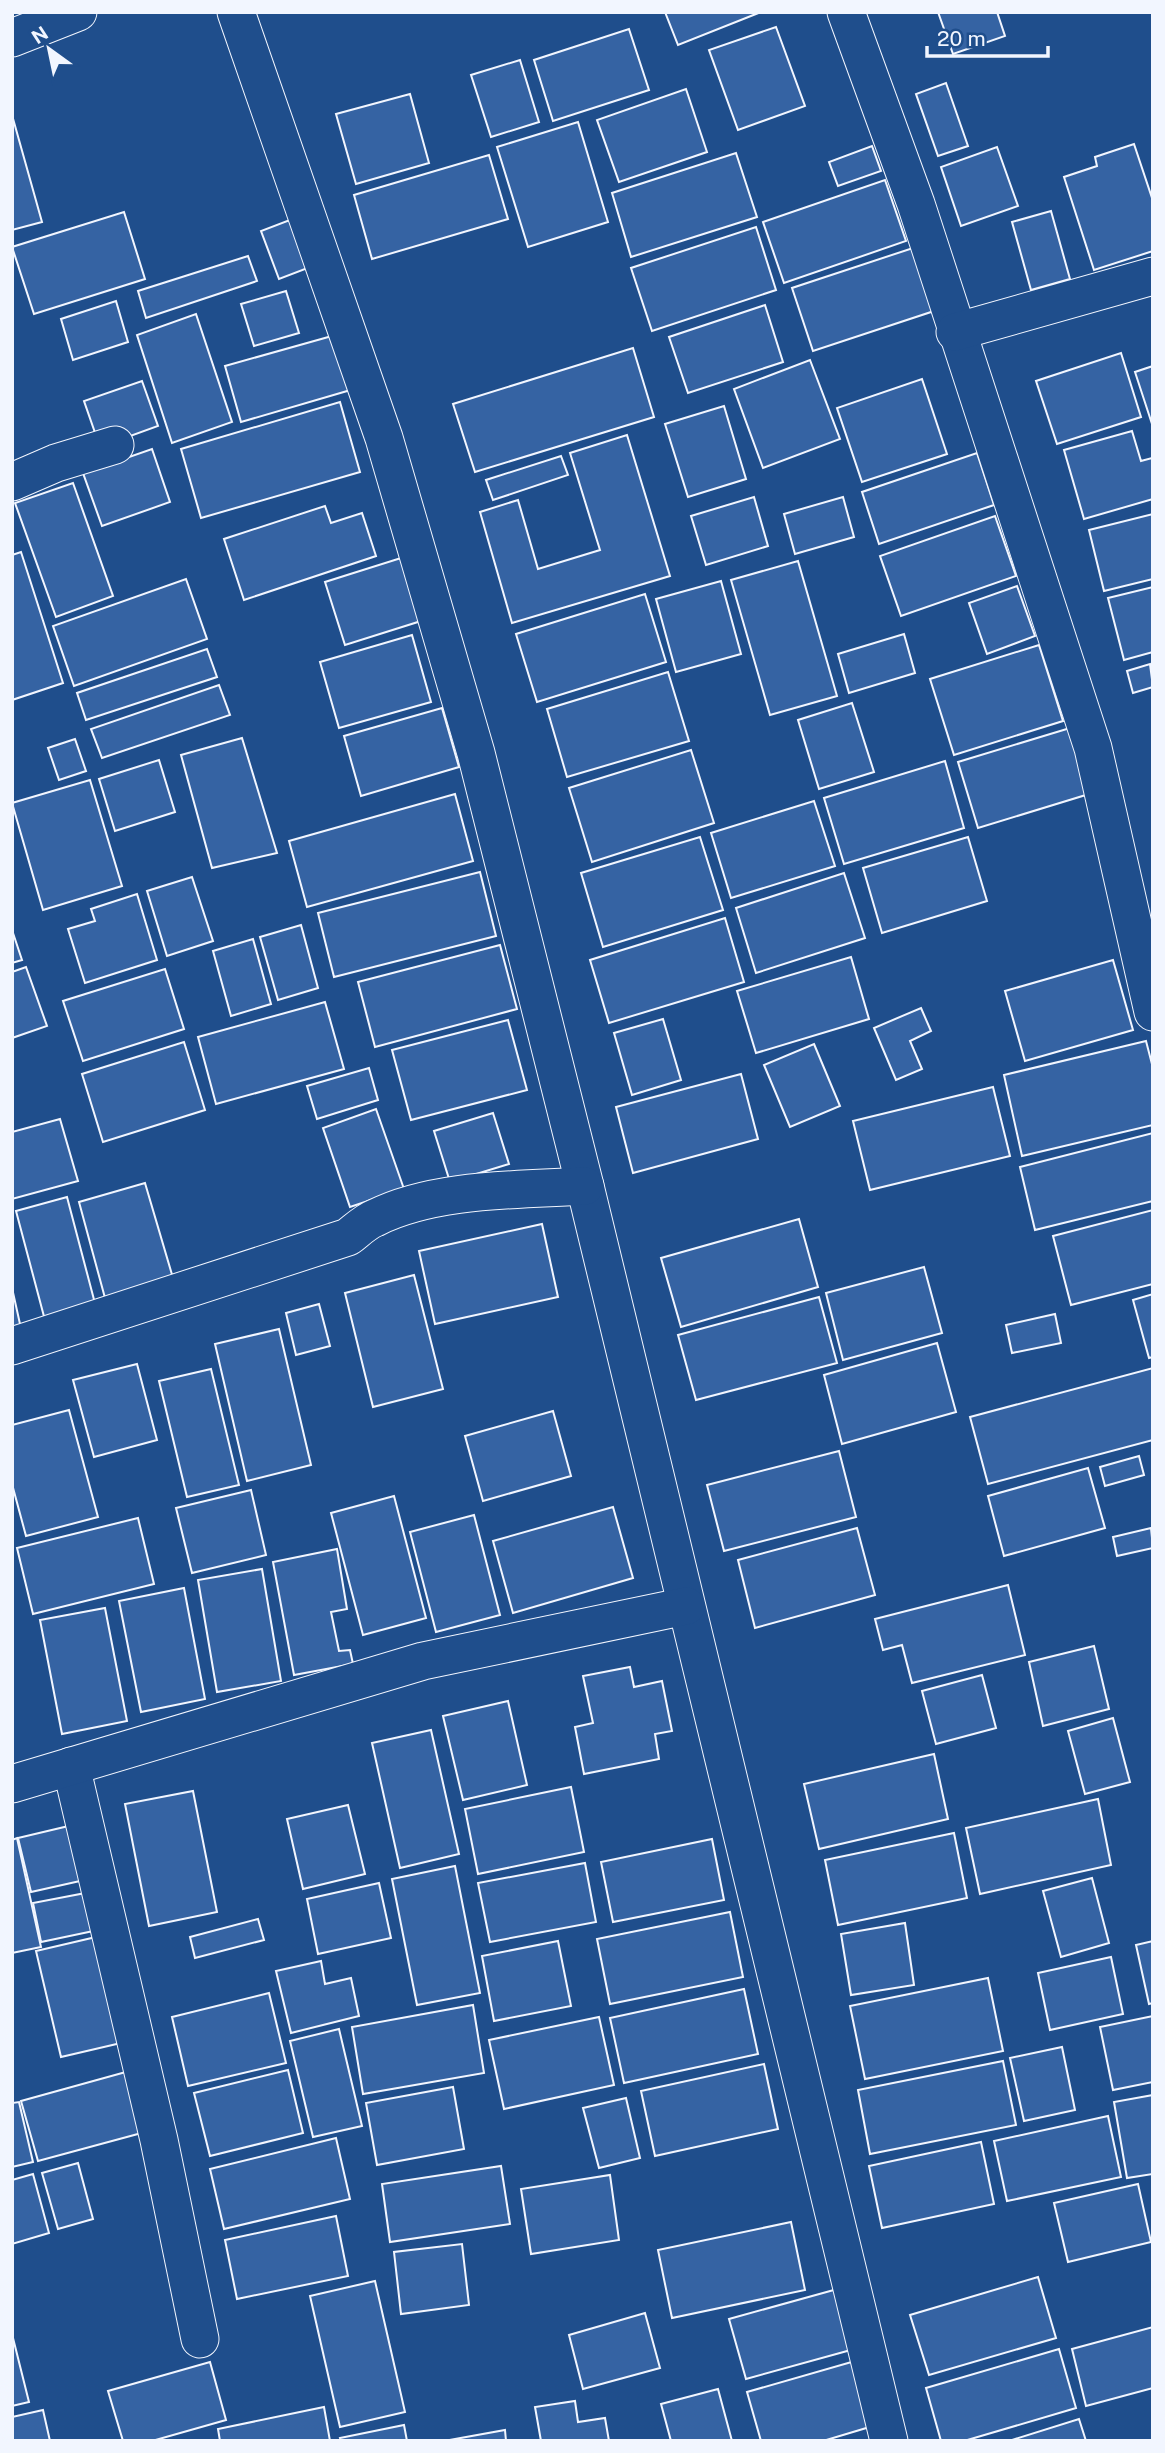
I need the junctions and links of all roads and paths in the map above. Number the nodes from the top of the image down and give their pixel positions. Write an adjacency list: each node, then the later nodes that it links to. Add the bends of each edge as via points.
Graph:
1 (78, 12): 4 (street)
2 (236, 12): 10 (street, via 384,438 476,753)
3 (846, 12): 6 (street, via 916,204)
4 (12, 38)
5 (1153, 276): 6 (street)
6 (955, 332): 9 (street, via 1093,748)
7 (115, 445): 8 (street)
8 (12, 482)
9 (1153, 1012)
10 (585, 1186): 11 (street, via 458,1195 404,1207 373,1218 348,1237); 12 (street)
11 (12, 1346)
12 (685, 1606): 13 (street, via 423,1661); 16 (street)
13 (71, 1766): 14 (street); 15 (street, via 159,2140)
14 (12, 1784)
15 (200, 2339)
16 (889, 2441)

